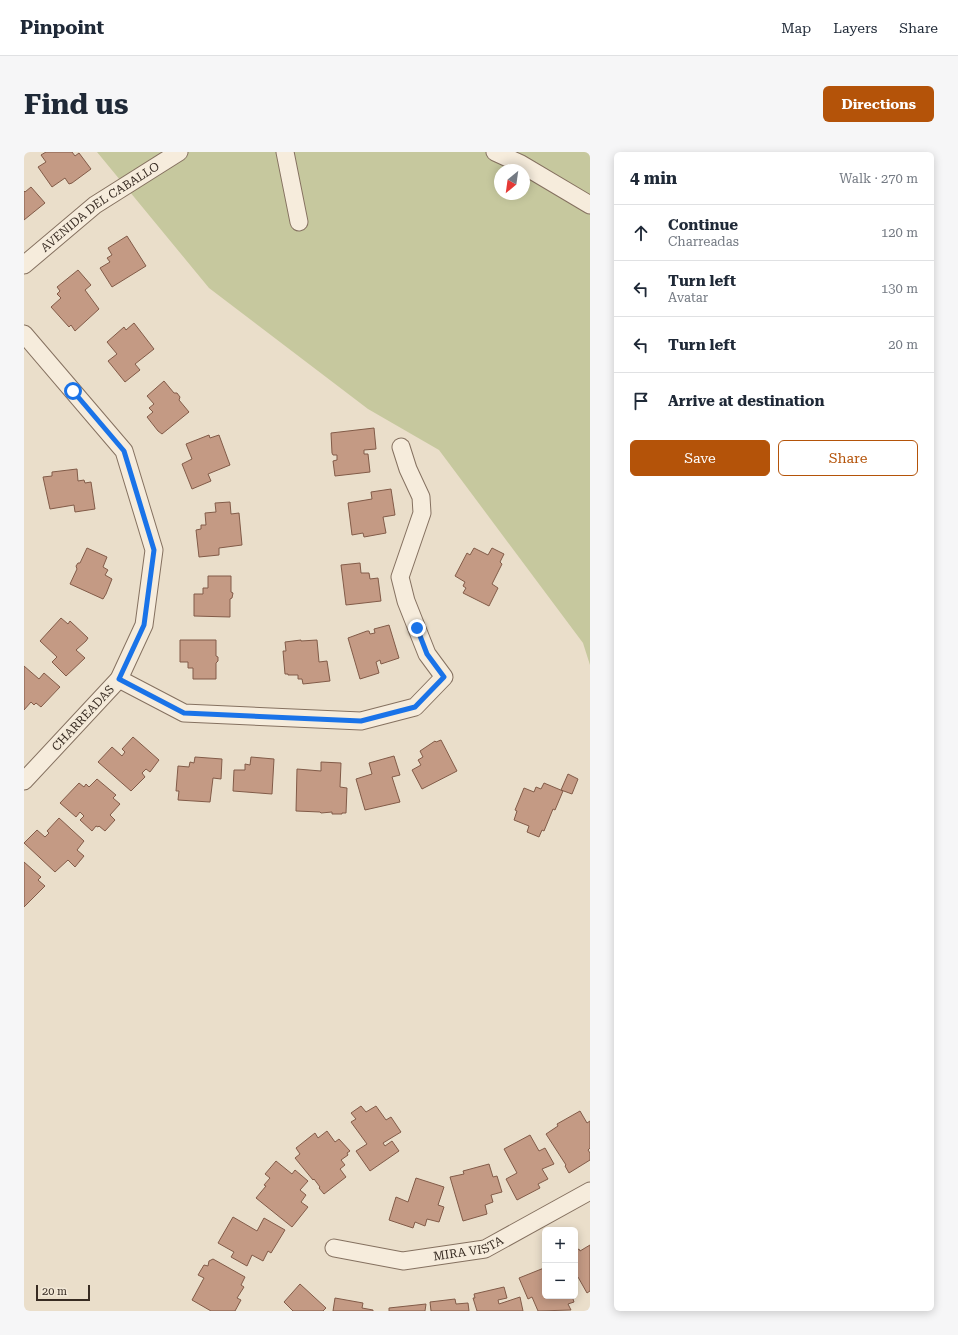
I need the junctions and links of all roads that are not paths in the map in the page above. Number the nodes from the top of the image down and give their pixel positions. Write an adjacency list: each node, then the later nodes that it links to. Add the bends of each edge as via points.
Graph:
1 (179, 152): 7 (street, AVENIDA DEL CABALLO, via 95,205)
2 (285, 152): 6 (street)
3 (495, 152): 4 (street)
4 (524, 158): 5 (street)
5 (590, 205)
6 (299, 222)
7 (24, 265)
8 (24, 334): 10 (street, CHARREADAS, via 124,451 154,550 144,625)
9 (401, 447): 10 (street, via 421,497 422,512 400,577 406,601 427,654 444,677 415,707 361,721 184,713)
10 (119, 679): 11 (street, CHARREADAS)
11 (24, 781)
12 (590, 1191): 13 (street, MIRA VISTA, via 485,1249 403,1261)
13 (334, 1248)

